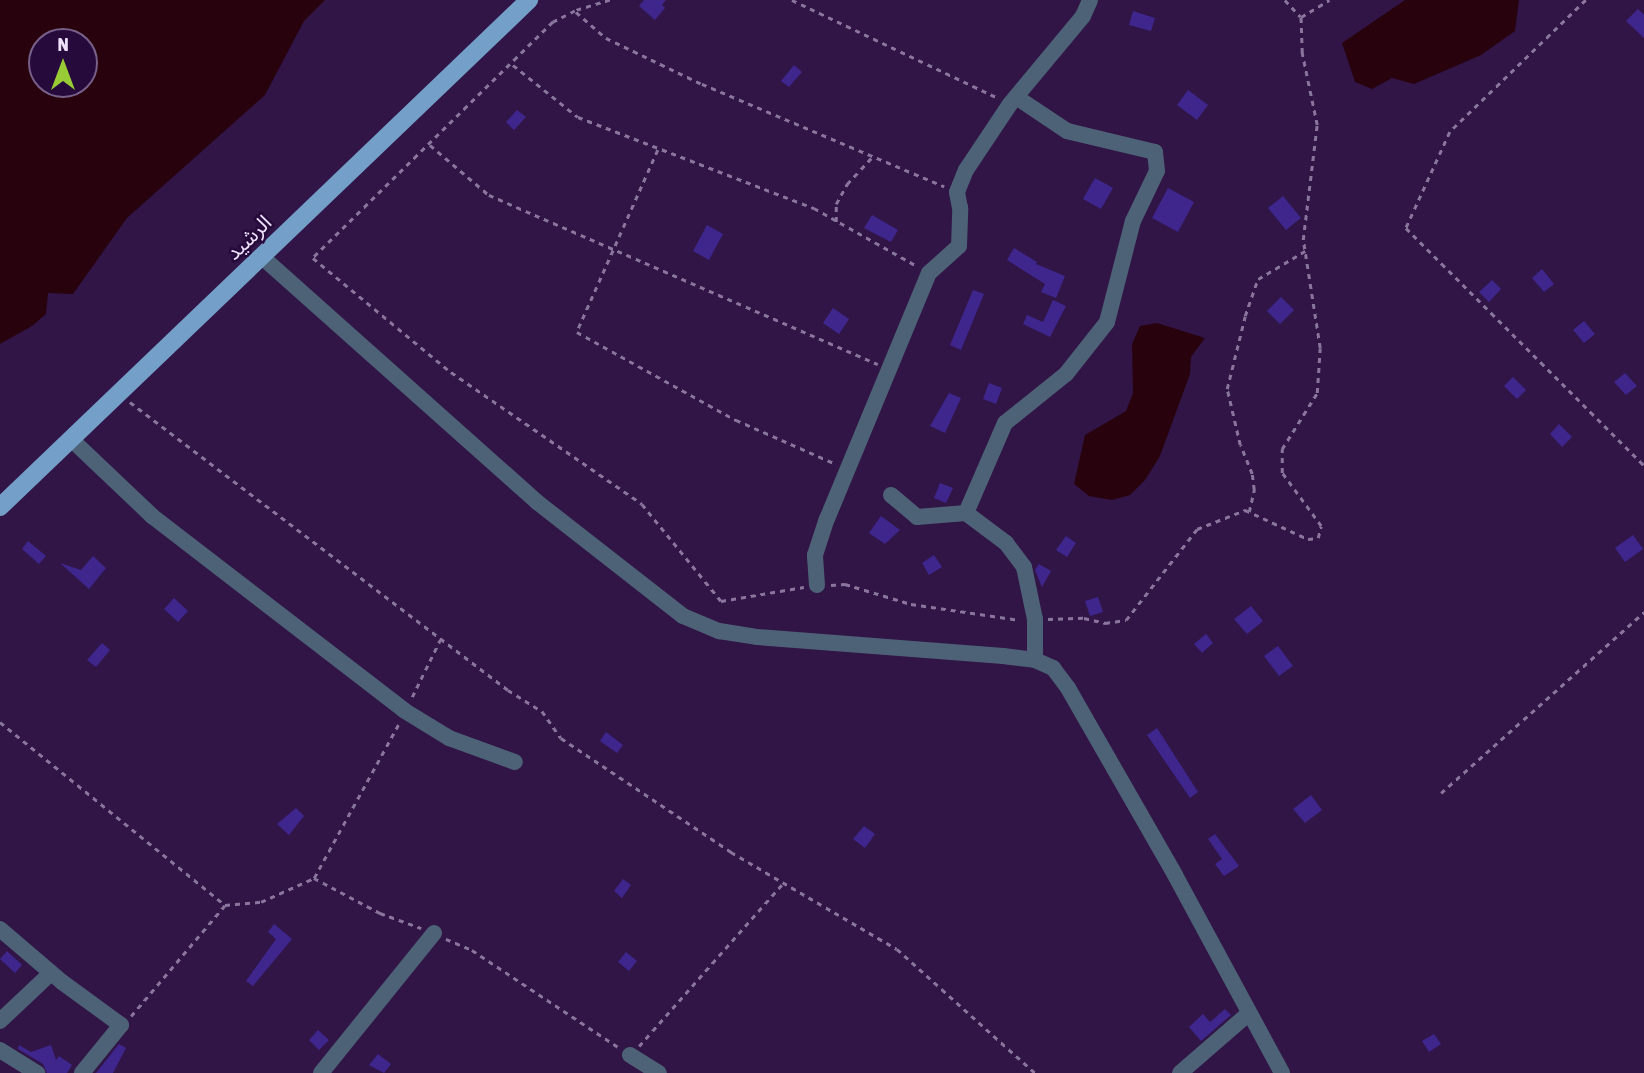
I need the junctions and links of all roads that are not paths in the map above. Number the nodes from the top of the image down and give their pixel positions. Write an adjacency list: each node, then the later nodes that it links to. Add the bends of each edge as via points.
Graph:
1 (529, 0): 4 (main road, الرشيد)
2 (1090, 0): 3 (street, via 1083,16)
3 (1013, 100): 8 (street, via 1067,131 1155,152 1157,171 1133,221 1107,322 1066,374 1005,423); 9 (street, via 966,170 957,192 959,246 929,273 816,555)
4 (261, 256): 5 (main road, الرشيد); 10 (street, via 537,502 683,617 719,631 757,637)
5 (71, 439): 7 (main road, الرشيد); 11 (street, via 152,516 405,711 449,738)
6 (891, 495): 8 (street, via 917,517)
7 (0, 508)
8 (966, 513): 10 (street, via 1006,543 1024,567 1035,619)
9 (817, 585)
10 (1035, 660): 15 (street, via 1053,668 1068,688)
11 (515, 762)
12 (0, 929): 14 (street)
13 (434, 933): 21 (street)
14 (51, 973): 16 (street); 20 (street, via 121,1025)
15 (1248, 1014): 23 (street); 24 (street)
16 (0, 1021)
17 (0, 1050): 19 (street)
18 (630, 1055): 22 (street)
19 (37, 1073)
20 (82, 1073)
21 (321, 1073)
22 (659, 1073)
23 (1180, 1073)
24 (1282, 1073)

